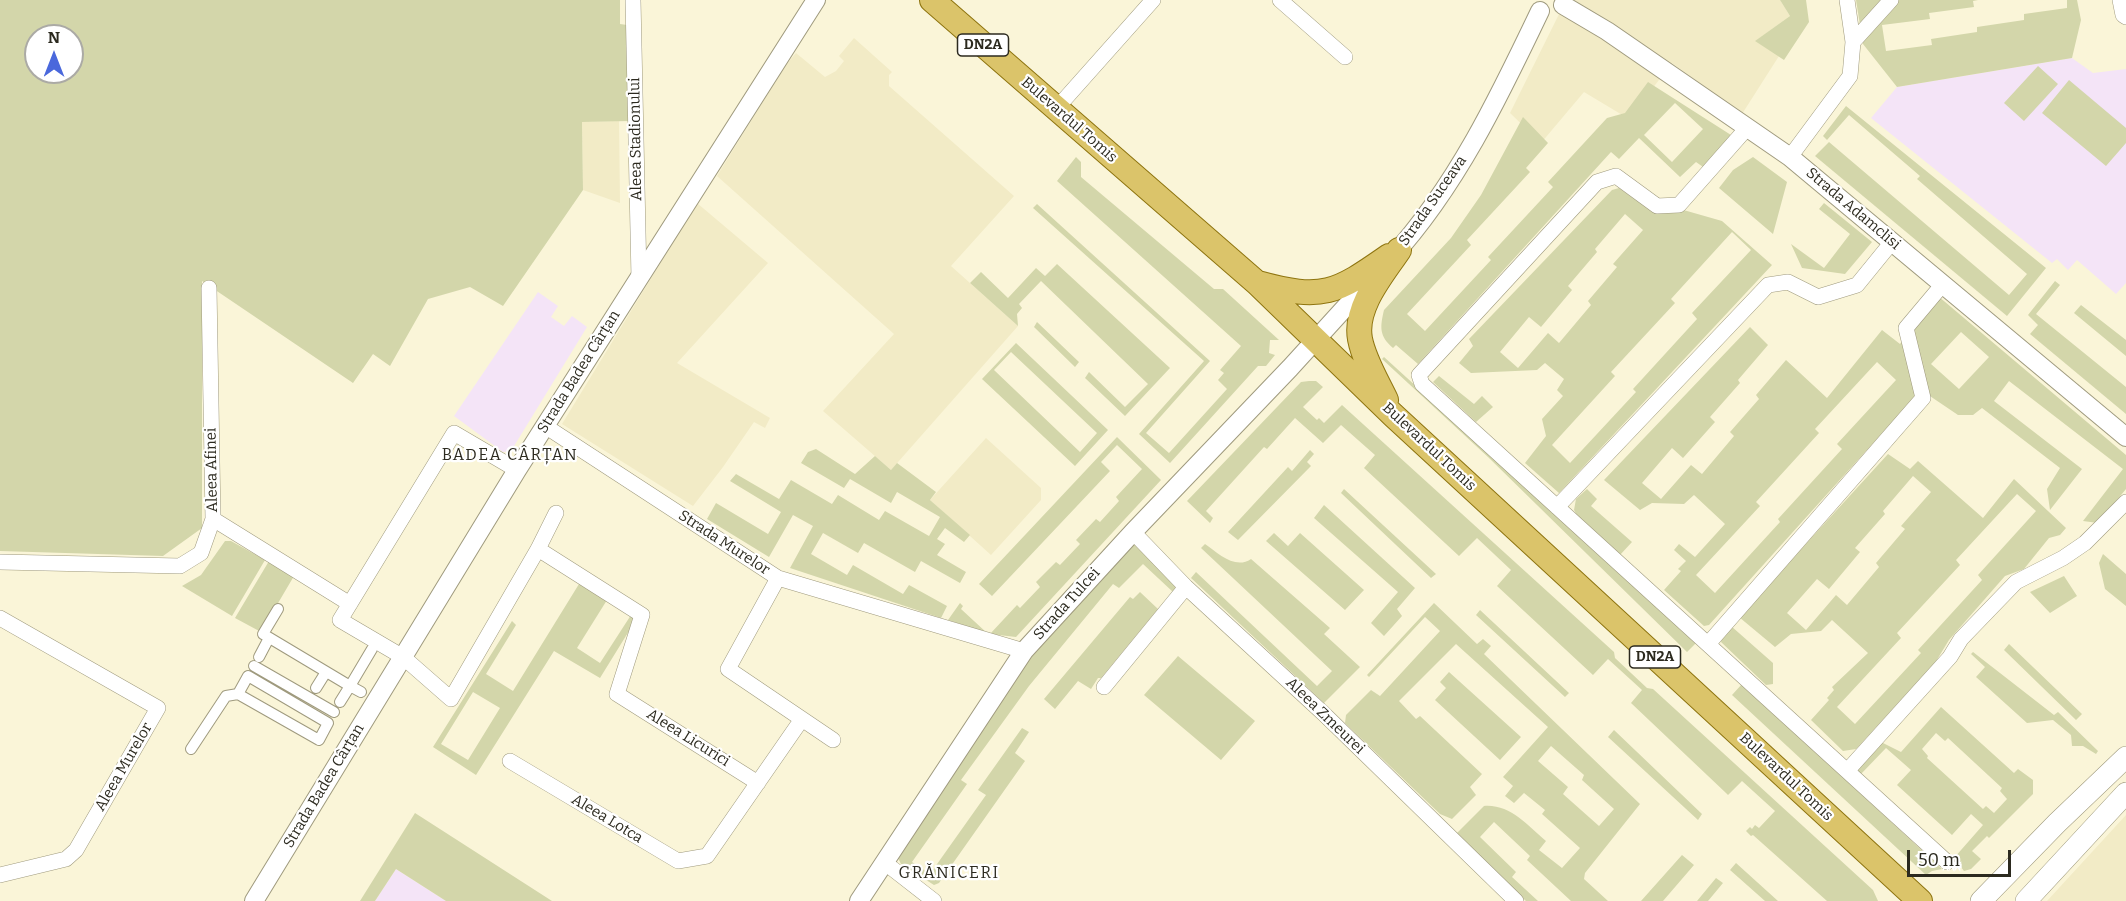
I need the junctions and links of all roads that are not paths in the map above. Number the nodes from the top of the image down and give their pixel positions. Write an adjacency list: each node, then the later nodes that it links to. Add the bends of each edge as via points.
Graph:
1 (633, 0): 19 (street, Aleea Stadionului)
2 (816, 0): 19 (street, Strada Badea Cârțan)
3 (932, 0): 14 (main road, Bulevardul Tomis / DN2A)
4 (1153, 0): 14 (street)
5 (1280, 0): 13 (street)
6 (1847, 0): 12 (street)
7 (1891, 0): 12 (street)
8 (2120, 0): 11 (street, via 2122,15)
9 (1565, 3): 10 (street, via 1553,12); 15 (street, Strada Adamclisi)
10 (1535, 6): 18 (street, Strada Suceava, via 1505,85 1449,183)
11 (2126, 17)
12 (1853, 42): 16 (street, via 1850,76)
13 (1345, 57)
14 (1056, 109): 20 (main road, Bulevardul Tomis / DN2A)
15 (1748, 128): 16 (street, Strada Adamclisi); 29 (street, via 1679,205 1658,206 1616,177 1597,182 1419,375 1422,384)
16 (1790, 156): 17 (street, Strada Adamclisi)
17 (1892, 242): 21 (street, Strada Adamclisi); 29 (street, via 1857,285 1818,297 1788,282 1768,285)
18 (1399, 250): 20 (main road, via 1332,290 1300,292); 23 (street, Strada Suceava); 24 (main road, via 1374,288 1360,324 1366,358)
19 (639, 278): 25 (street, Strada Badea Cârțan)
20 (1257, 283): 23 (main road, Bulevardul Tomis / DN2A)
21 (1943, 284): 26 (street, Strada Adamclisi); 41 (street, via 1906,328 1923,398)
22 (209, 288): 31 (street, Aleea Afinei)
23 (1316, 340): 24 (main road, Bulevardul Tomis / DN2A); 32 (street, Strada Tulcei)
24 (1393, 415): 72 (main road, Bulevardul Tomis / DN2A)
25 (545, 426): 27 (street, Strada Badea Cârțan); 35 (street, Strada Murelor)
26 (2126, 437)
27 (517, 470): 37 (street, via 454,432); 44 (street, Strada Badea Cârțan)
28 (2126, 502): 62 (street, via 2085,543 2016,582 1961,639 1950,657)
29 (1557, 507): 41 (street)
30 (556, 513): 33 (street)
31 (213, 519): 34 (street, Aleea Afinei, via 201,553 180,566); 37 (street)
32 (1133, 532): 36 (street, Aleea Zmeurei); 43 (street, Strada Tulcei)
33 (538, 549): 44 (street, via 451,699); 63 (street, Aleea Licurici, via 642,615 617,694)
34 (0, 562)
35 (778, 578): 43 (street, Strada Murelor); 56 (street, via 728,669)
36 (1186, 587): 47 (street); 71 (street, Aleea Zmeurei, via 1323,713)
37 (350, 604): 44 (street, via 340,620)
38 (278, 609): 40 (street, via 262,634)
39 (0, 618): 67 (street, Aleea Murelor, via 158,708 76,850 66,859)
40 (269, 638): 45 (street); 55 (street, via 256,661)
41 (1708, 644): 62 (street)
42 (372, 649): 46 (street)
43 (1024, 651): 65 (street, Strada Tulcei)
44 (403, 657): 68 (street, Strada Badea Cârțan)
45 (326, 672): 46 (street); 48 (street)
46 (350, 686): 50 (street); 52 (street)
47 (1104, 687)
48 (316, 688)
49 (271, 690): 51 (street, via 248,676); 53 (street); 54 (street)
50 (361, 692)
51 (238, 694): 53 (street); 59 (street, via 226,696)
52 (340, 702)
53 (261, 707): 57 (street)
54 (304, 709): 57 (street); 57 (street, via 328,723 319,740)
55 (334, 712)
56 (802, 719): 58 (street); 63 (street)
57 (294, 726)
58 (833, 740)
59 (191, 749)
60 (2126, 757): 73 (main road)
61 (510, 761): 63 (street, Aleea Lotca, via 678,861 707,856)
62 (1847, 771): 66 (street)
63 (758, 783)
64 (2126, 793): 74 (main road)
65 (884, 862): 69 (street, Strada Tulcei); 70 (street)
66 (1947, 862)
67 (0, 875)
68 (254, 901)
69 (859, 901)
70 (934, 901)
71 (1516, 901)
72 (1920, 901)
73 (1981, 901)
74 (2026, 901)

